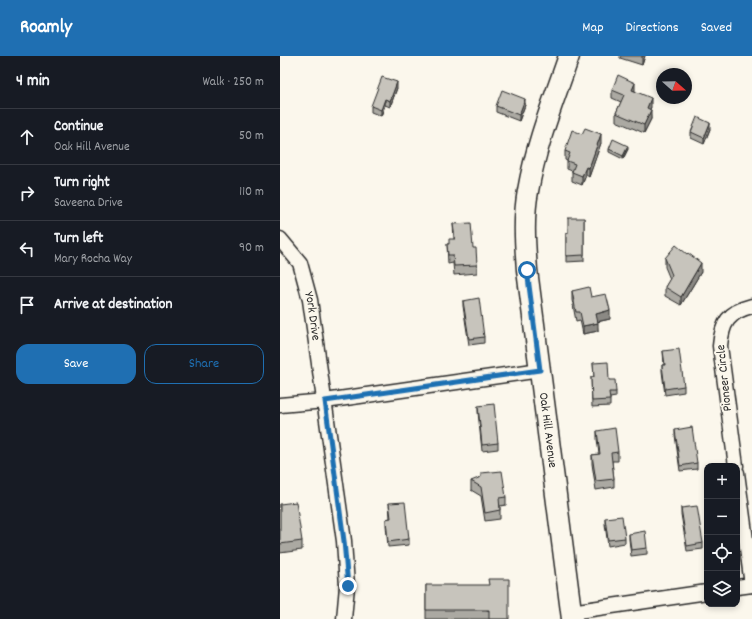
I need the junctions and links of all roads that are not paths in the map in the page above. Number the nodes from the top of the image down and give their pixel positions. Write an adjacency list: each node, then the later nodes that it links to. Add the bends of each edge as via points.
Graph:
1 (569, 56): 4 (main road, Oak Hill Avenue, via 540,139 527,198 525,252)
2 (280, 239): 5 (street, York Drive, via 300,263 310,300)
3 (752, 306): 7 (street, Pioneer Circle, via 733,313 721,332 720,346)
4 (540, 370): 5 (street); 12 (main road, Oak Hill Avenue)
5 (325, 401): 6 (street); 13 (street, York Drive, via 348,586)
6 (280, 405)
7 (736, 463)
8 (740, 495): 9 (street)
9 (752, 585): 10 (street)
10 (740, 587)
11 (704, 593): 12 (street)
12 (571, 615)
13 (344, 619)

